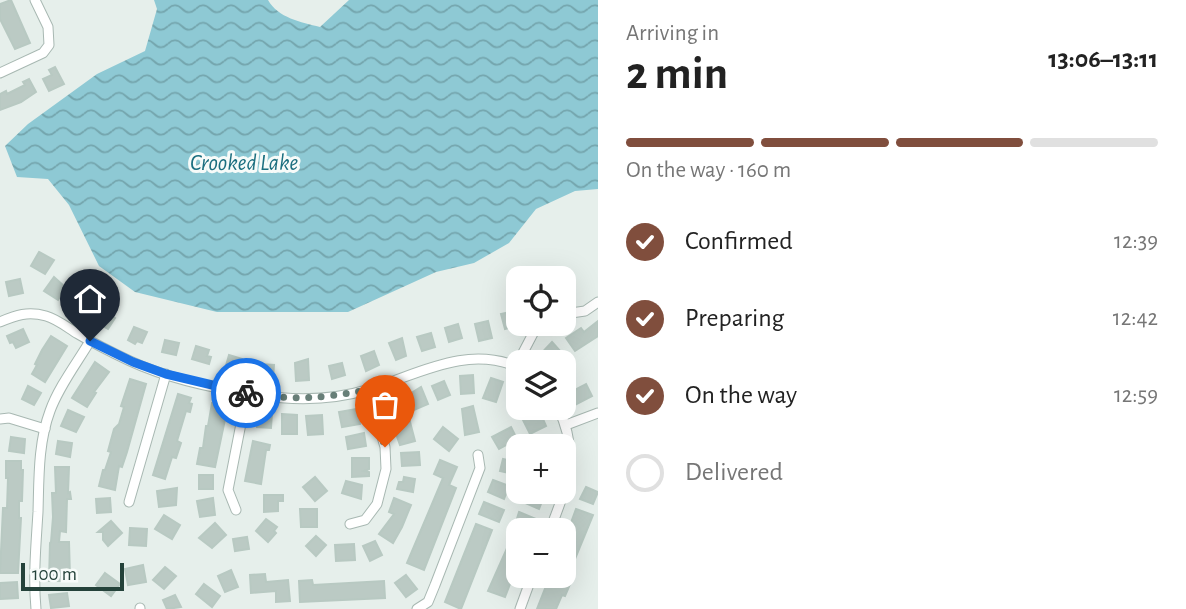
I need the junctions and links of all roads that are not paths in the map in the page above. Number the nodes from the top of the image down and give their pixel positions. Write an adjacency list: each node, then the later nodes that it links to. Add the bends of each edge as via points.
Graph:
1 (35, 0): 2 (street, via 48,26 49,45 43,53)
2 (0, 74)
3 (598, 302): 4 (street)
4 (576, 312)
5 (0, 322): 6 (street, via 23,312 47,316)
6 (90, 341): 8 (street); 15 (street, via 58,393)
7 (506, 364): 9 (street, via 487,359 456,360)
8 (166, 374): 10 (street); 17 (street)
9 (368, 390): 10 (street, via 286,399); 20 (street, via 385,447 386,470 377,504 365,520)
10 (247, 393): 18 (street, via 228,490)
11 (598, 413): 14 (street)
12 (0, 419): 15 (street)
13 (564, 420): 14 (street)
14 (566, 425): 19 (street, via 571,462)
15 (45, 429): 22 (street, via 40,454)
16 (478, 456): 23 (street, via 480,468 435,585 428,602)
17 (129, 502)
18 (236, 510)
19 (554, 518)
20 (350, 524)
21 (528, 588): 24 (street)
22 (36, 609)
23 (416, 609)
24 (520, 609)

